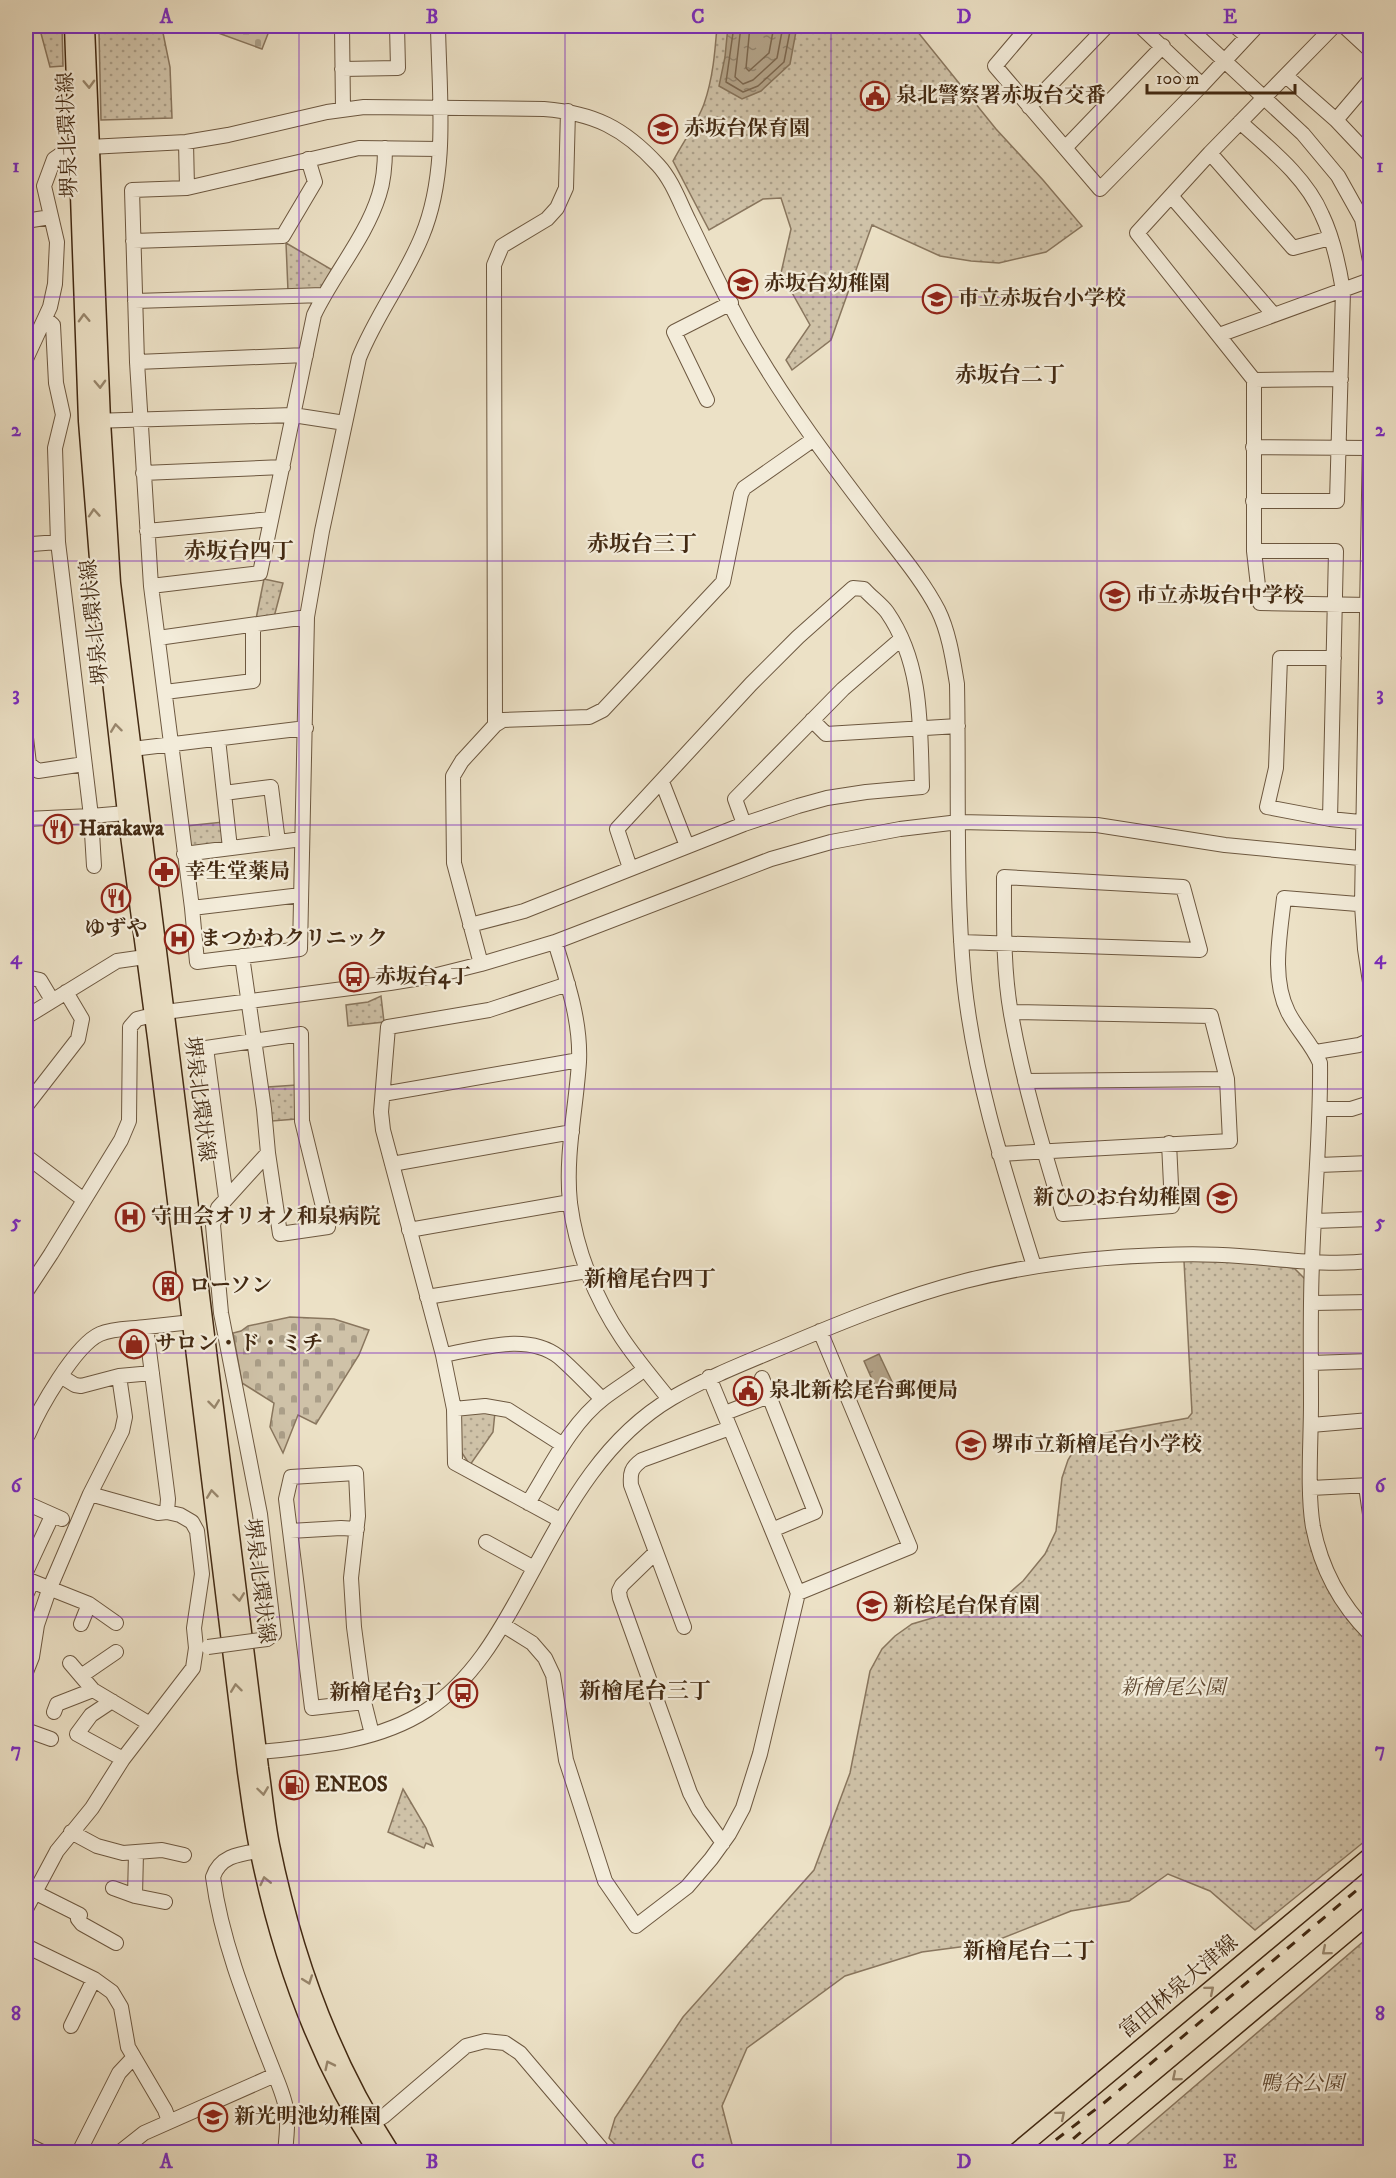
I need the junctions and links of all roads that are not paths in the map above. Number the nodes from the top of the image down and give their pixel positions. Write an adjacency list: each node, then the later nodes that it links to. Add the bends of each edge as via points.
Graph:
1 (73, 26): 30 (main road, 堺泉北環状線)
2 (86, 26): 30 (main road, 堺泉北環状線, one-way to 30)
3 (342, 26): 18 (street)
4 (398, 26): 18 (street, via 398,68)
5 (438, 26): 23 (street)
6 (1029, 26): 24 (street, via 995,66)
7 (1107, 26): 24 (street)
8 (1140, 26): 15 (street)
9 (1187, 26): 17 (street)
10 (1235, 26): 14 (street)
11 (1257, 26): 14 (street)
12 (1334, 26): 19 (street)
13 (1344, 26): 16 (street)
14 (1246, 36): 17 (street)
15 (1163, 46): 21 (street); 32 (street)
16 (1371, 50)
17 (1224, 59): 21 (street); 22 (street)
18 (342, 69): 25 (street)
19 (1286, 76): 22 (street); 27 (street)
20 (1371, 80): 27 (street)
21 (1202, 85): 32 (street, via 1100,189)
22 (1263, 98): 28 (street); 43 (street, via 1303,134 1338,176 1362,219)
23 (439, 107): 25 (street); 26 (street); 33 (street)
24 (1029, 107): 32 (street)
25 (343, 110): 29 (street)
26 (568, 111): 48 (street, via 616,128 661,167); 85 (street, via 563,197 547,219 502,246 494,265)
27 (1336, 120): 35 (street)
28 (1240, 122): 34 (street); 41 (street, via 1306,188 1322,214)
29 (186, 142): 30 (street); 37 (street)
30 (84, 147): 39 (street, via 70,148 54,159 44,186); 60 (main road, 堺泉北環状線)
31 (386, 148): 33 (street); 36 (street, via 359,148); 46 (street, via 376,204)
32 (1065, 148)
33 (439, 149): 61 (street, via 439,170 422,236 369,333 359,358)
34 (1210, 153): 38 (street); 41 (street, via 1293,248)
35 (1371, 156)
36 (308, 159): 37 (street); 42 (street, via 315,182 283,236)
37 (187, 188): 42 (street, via 132,190)
38 (1172, 197): 49 (street); 51 (street, via 1137,233)
39 (50, 217): 40 (street); 50 (street, via 57,242 56,270)
40 (26, 221)
41 (1330, 238): 45 (street)
42 (133, 242): 47 (street)
43 (1371, 261)
44 (1371, 280): 45 (street)
45 (1343, 291): 49 (street); 56 (street)
46 (323, 295): 47 (street); 52 (street, via 314,315)
47 (135, 301): 54 (street)
48 (731, 303): 57 (street, via 674,332); 63 (street, via 752,345)
49 (1274, 315): 51 (street)
50 (45, 318): 53 (street); 72 (street, via 53,325 56,383 63,415 55,448)
51 (1219, 335): 55 (street)
52 (306, 355): 54 (street); 58 (street)
53 (26, 358)
54 (137, 362): 59 (street)
55 (1254, 380): 56 (street); 64 (street)
56 (1341, 380): 65 (street)
57 (707, 399)
58 (293, 415): 59 (street); 61 (street); 67 (street)
59 (140, 420): 60 (street); 68 (street)
60 (95, 421): 92 (main road, 堺泉北環状線)
61 (345, 423): 78 (street)
62 (1371, 436): 66 (street)
63 (814, 439): 85 (street, via 744,488 723,582 603,710 589,717 503,720); 86 (street, via 938,611 953,659)
64 (1253, 447): 65 (street); 69 (street)
65 (1338, 447): 66 (street); 69 (street, via 1337,501)
66 (1370, 448): 77 (street)
67 (282, 467): 68 (street); 70 (street)
68 (143, 473): 71 (street)
69 (1253, 501): 74 (street)
70 (271, 519): 71 (street); 75 (street, via 260,573)
71 (147, 531): 75 (street)
72 (58, 542): 73 (street); 93 (street)
73 (26, 548)
74 (1254, 551): 76 (street, via 1260,603); 76 (street, via 1336,551)
75 (152, 586): 80 (street)
76 (1335, 604): 77 (street); 82 (street)
77 (1370, 605): 101 (street)
78 (307, 617): 79 (street); 87 (street)
79 (253, 625): 80 (street); 83 (street, via 253,681)
80 (158, 638): 83 (street)
81 (902, 639): 84 (street, via 843,688); 88 (street, via 916,681); 94 (street, via 886,611 864,589 853,588 751,684)
82 (1334, 658): 99 (street); 99 (street, via 1280,658 1276,768 1267,807)
83 (165, 692): 91 (street)
84 (812, 720): 88 (street, via 826,734); 102 (street, via 735,799)
85 (495, 725): 114 (street, via 453,776 454,863)
86 (958, 726): 88 (street); 100 (street)
87 (306, 728): 90 (street); 103 (street)
88 (920, 728): 102 (street, via 922,787 827,798)
89 (26, 738): 93 (street, via 29,764 38,771)
90 (218, 739): 91 (street); 95 (street)
91 (172, 746): 92 (street); 107 (street)
92 (126, 750): 96 (main road, 堺泉北環状線); 129 (main road, 堺泉北環状線)
93 (84, 764): 97 (street)
94 (662, 782): 105 (street); 110 (street, via 617,829)
95 (224, 793): 104 (street, via 271,787); 106 (street)
96 (126, 813): 97 (street); 119 (main road, 堺泉北環状線)
97 (91, 816): 98 (street); 109 (street)
98 (26, 819)
99 (1330, 819): 101 (street)
100 (959, 822): 108 (street, via 1097,825 1225,845); 115 (street, via 862,835 771,859); 116 (street)
101 (1367, 823): 108 (street)
102 (744, 824): 105 (street)
103 (302, 839): 104 (street); 111 (street)
104 (278, 842): 106 (street)
105 (687, 846): 110 (street)
106 (230, 848): 107 (street)
107 (184, 854): 113 (street)
108 (1366, 859): 112 (street)
109 (94, 866)
110 (630, 868): 114 (street, via 524,911)
111 (301, 895): 113 (street); 118 (street, via 300,949)
112 (1366, 905): 121 (street); 133 (street, via 1284,898 1281,995)
113 (192, 908): 118 (street, via 197,962)
114 (470, 925): 120 (street)
115 (555, 942): 120 (street); 124 (street)
116 (962, 942): 117 (street); 145 (street, via 970,1016)
117 (1004, 943): 117 (street, via 1039,945 1200,950 1183,887 1004,877); 128 (street)
118 (242, 956): 127 (street)
119 (146, 957): 125 (street, via 117,961); 129 (main road, 堺泉北環状線)
120 (481, 964): 127 (street, via 433,976)
121 (1369, 967): 123 (street)
122 (26, 977): 126 (street, via 40,980)
123 (1371, 982)
124 (568, 984): 134 (street, via 578,1030); 137 (street, via 489,1010 387,1027)
125 (66, 992): 126 (street); 138 (street, via 82,1018 78,1039)
126 (52, 1000): 130 (street)
127 (248, 1002): 129 (street); 132 (street)
128 (1011, 1012): 135 (street, via 1211,1016); 136 (street)
129 (159, 1014): 151 (street, via 137,1018 129,1027 129,1121); 164 (main road, 堺泉北環状線)
130 (26, 1017)
131 (1371, 1040): 133 (street)
132 (255, 1041): 144 (street); 144 (street, via 301,1034 302,1121 328,1227 280,1234); 150 (street, via 206,1048)
133 (1316, 1052): 140 (street, via 1320,1063)
134 (579, 1060): 137 (street); 141 (street)
135 (1227, 1079): 136 (street); 142 (street, via 1230,1141)
136 (1025, 1081): 143 (street)
137 (383, 1094): 148 (street, via 383,1130)
138 (26, 1102)
139 (1371, 1103): 140 (street, via 1351,1109)
140 (1321, 1109): 149 (street)
141 (572, 1132): 148 (street); 152 (street)
142 (1168, 1143): 143 (street); 143 (street, via 1172,1206 1063,1214)
143 (1043, 1150): 145 (street)
144 (268, 1153): 150 (street)
145 (999, 1154): 158 (street)
146 (26, 1156): 151 (street)
147 (1371, 1163): 149 (street)
148 (392, 1164): 155 (street)
149 (1318, 1165): 154 (street)
150 (225, 1198): 210 (street, bridge, via 213,1226 221,1313 260,1514 274,1634 267,1640)
151 (84, 1200): 160 (street)
152 (570, 1202): 155 (street); 159 (street)
153 (1371, 1219): 154 (street)
154 (1315, 1221): 157 (street)
155 (410, 1230): 161 (street)
156 (1371, 1261): 157 (street)
157 (1312, 1263): 158 (street, via 1163,1254); 163 (street)
158 (1034, 1266): 166 (street, via 900,1300)
159 (587, 1271): 161 (street); 170 (street, via 621,1337)
160 (26, 1292)
161 (427, 1298): 167 (street)
162 (1371, 1302): 163 (street)
163 (1312, 1303): 169 (street)
164 (197, 1321): 165 (street); 223 (main road, 堺泉北環状線)
165 (146, 1327): 171 (street); 172 (street, via 102,1333 87,1341)
166 (820, 1331): 174 (street); 202 (street, via 910,1547)
167 (443, 1355): 177 (street, via 511,1343 546,1349); 179 (street)
168 (1371, 1361): 169 (street)
169 (1311, 1363): 182 (street)
170 (645, 1369): 177 (street); 178 (street)
171 (152, 1372): 173 (street); 191 (street)
172 (62, 1377): 173 (street, via 81,1386); 184 (street)
173 (119, 1377): 188 (street, via 124,1423)
174 (709, 1377): 178 (street); 180 (street)
175 (762, 1378): 176 (street)
176 (769, 1396): 180 (street); 195 (street, via 815,1512)
177 (602, 1399): 185 (street)
178 (669, 1399): 193 (street, via 642,1418 600,1458)
179 (454, 1409): 185 (street, via 485,1406 508,1410); 190 (street, via 455,1463)
180 (725, 1413): 183 (street)
181 (1371, 1420): 182 (street)
182 (1311, 1425): 187 (street)
183 (730, 1428): 195 (street); 198 (street, via 633,1466 631,1485)
184 (28, 1435)
185 (563, 1445): 190 (street)
186 (1368, 1486): 187 (street); 192 (street)
187 (1311, 1488): 209 (street, via 1313,1526 1321,1556 1337,1593 1353,1617)
188 (90, 1494): 191 (street, via 158,1513); 201 (street)
189 (26, 1503): 200 (street, via 57,1517)
190 (528, 1503): 193 (street)
191 (167, 1512): 210 (street, via 192,1522 197,1531 202,1574 194,1628)
192 (1371, 1514)
193 (560, 1520): 199 (street)
194 (357, 1529): 196 (street); 196 (street, via 356,1473 291,1477 286,1498); 217 (street, via 351,1578)
195 (772, 1530): 202 (street)
196 (290, 1531): 217 (street, via 312,1708)
197 (486, 1542): 199 (street)
198 (656, 1552): 208 (street); 226 (street, via 622,1586 620,1598 690,1793)
199 (534, 1568): 207 (street)
200 (28, 1577): 201 (street); 203 (street)
201 (49, 1590): 204 (street); 213 (street)
202 (798, 1593): 226 (street, via 752,1782 743,1808)
203 (26, 1595)
204 (89, 1604): 205 (street); 206 (street)
205 (116, 1623)
206 (81, 1624)
207 (503, 1625): 221 (street, via 467,1675 428,1709); 226 (street, via 532,1643 553,1675 566,1760 605,1881 636,1926 687,1887)
208 (684, 1627)
209 (1371, 1634)
210 (202, 1647): 219 (street, via 193,1668)
211 (116, 1652): 214 (street)
212 (70, 1662): 214 (street)
213 (26, 1672)
214 (81, 1676): 215 (street)
215 (93, 1690): 216 (street); 218 (street, via 57,1704)
216 (112, 1701): 219 (street); 224 (street, via 91,1715 77,1734)
217 (363, 1702): 221 (street)
218 (54, 1712)
219 (150, 1724): 224 (street)
220 (26, 1730): 222 (street)
221 (372, 1734): 223 (street)
222 (51, 1739)
223 (251, 1753): 227 (main road, 堺泉北環状線); 245 (main road, 堺泉北環状線, one-way to 245, via 289,1922 328,2034)
224 (123, 1758): 225 (street, via 92,1808)
225 (71, 1832): 228 (street, via 96,1846); 232 (street)
226 (723, 1843)
227 (258, 1851): 243 (street, via 222,1861 213,1877 240,1984); 245 (main road, 堺泉北環状線, one-way to 227, via 315,2037 276,1926)
228 (135, 1852): 229 (street, via 162,1850); 234 (street)
229 (184, 1855)
230 (1371, 1856): 247 (main road, 富田林泉大津線, one-way to 230)
231 (26, 1875): 232 (street)
232 (37, 1886): 236 (street); 238 (street, via 80,1915 81,1924)
233 (113, 1888): 234 (street)
234 (135, 1896): 235 (street)
235 (165, 1902)
236 (26, 1909)
237 (1371, 1914): 255 (main road, one-way to 255)
238 (116, 1943)
239 (26, 1946): 240 (street)
240 (94, 1979): 241 (street); 242 (street, via 117,1998)
241 (77, 2023)
242 (134, 2057): 244 (street); 249 (street, via 119,2073)
243 (275, 2074): 244 (street); 251 (street, via 287,2104)
244 (169, 2121): 250 (street, via 144,2133)
245 (367, 2126): 252 (main road, 堺泉北環状線); 253 (main road, 堺泉北環状線); 254 (street, via 466,2046 485,2041 504,2043 520,2053)
246 (26, 2144): 248 (street)
247 (1018, 2150)
248 (42, 2152)
249 (79, 2152)
250 (120, 2152)
251 (285, 2152)
252 (377, 2152)
253 (391, 2152)
254 (604, 2152)
255 (1087, 2152)

